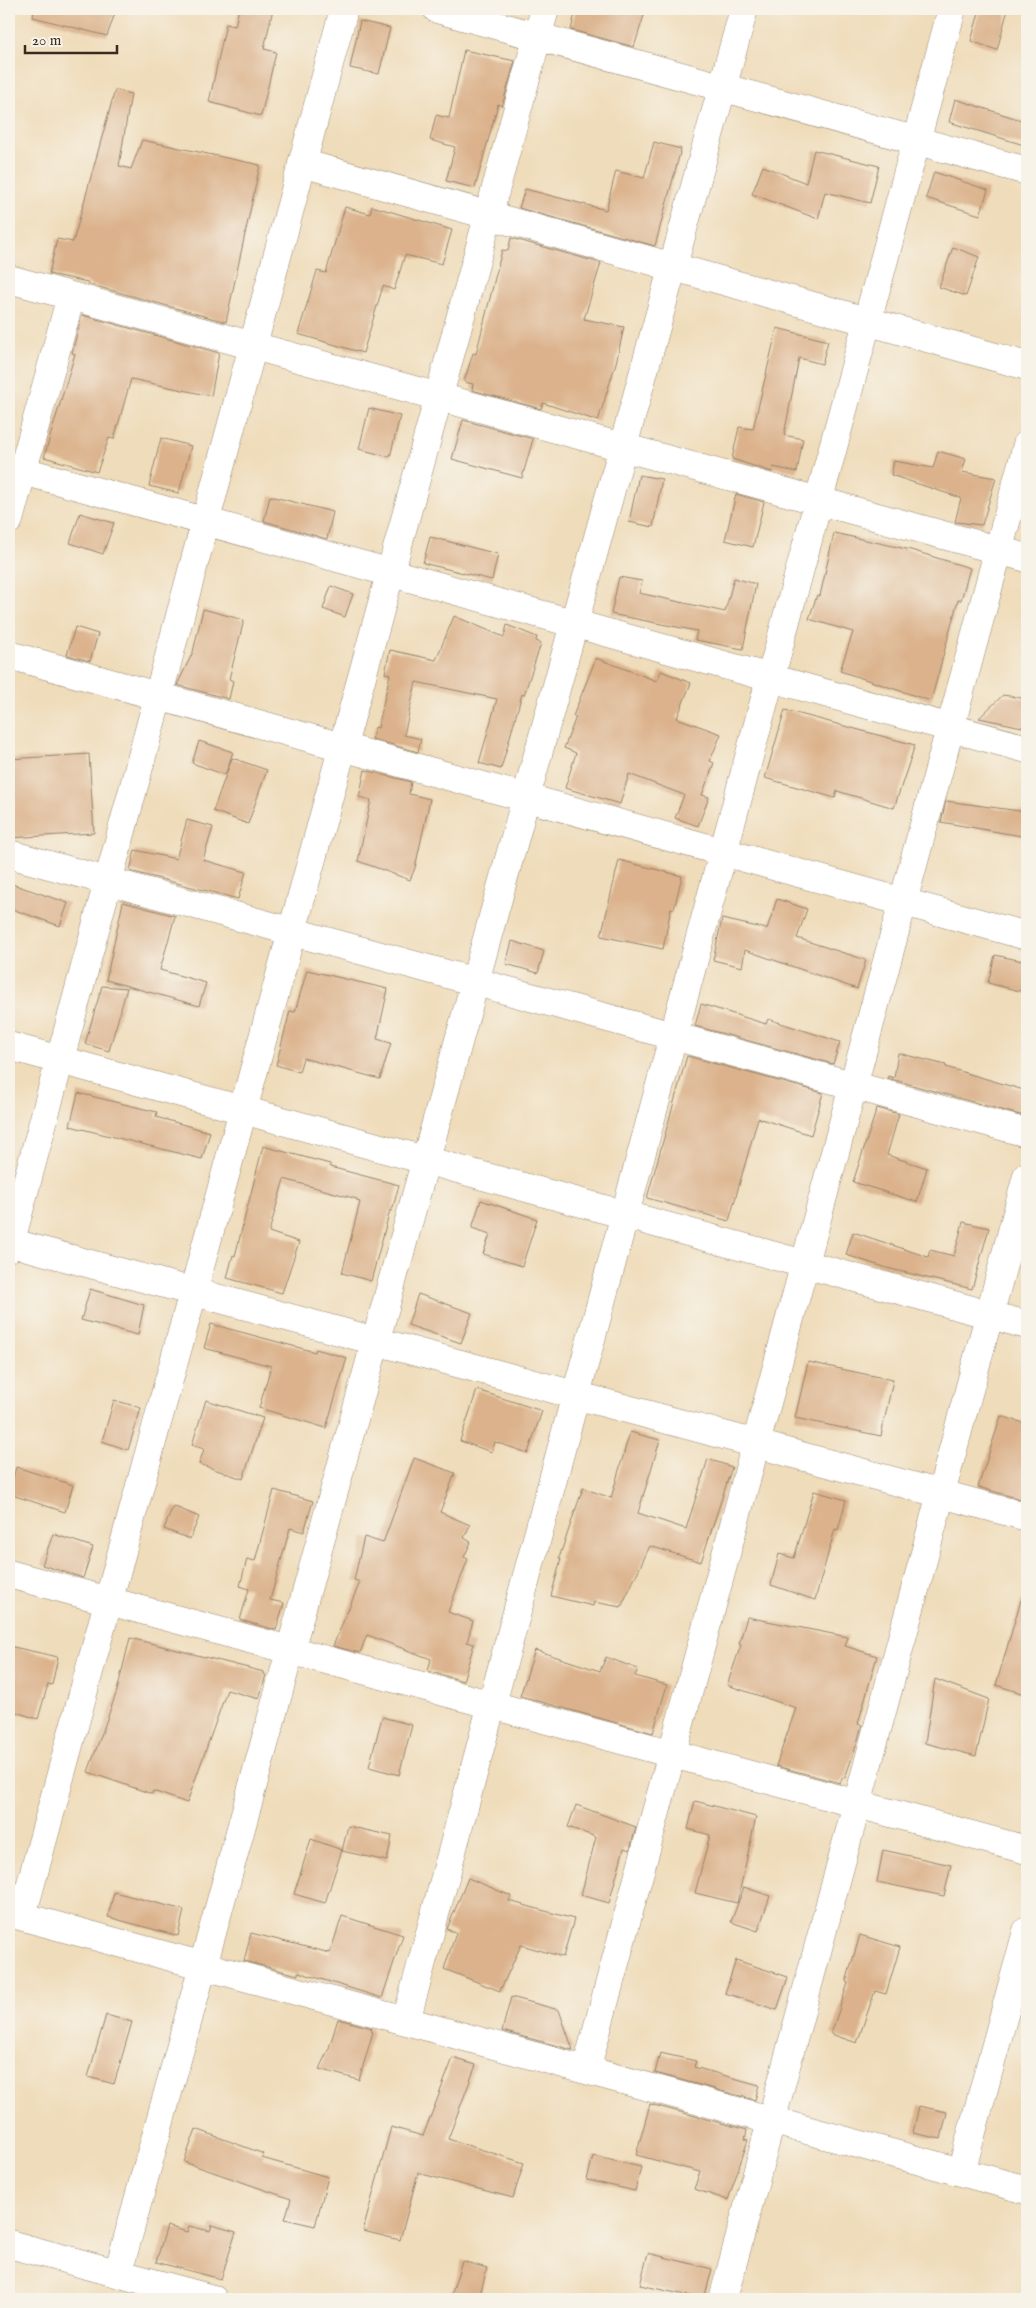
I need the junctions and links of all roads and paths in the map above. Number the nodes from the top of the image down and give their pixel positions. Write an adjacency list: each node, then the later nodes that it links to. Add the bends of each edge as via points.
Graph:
1 (344, 9): 9 (street)
2 (437, 9): 6 (street)
3 (544, 9): 6 (street)
4 (744, 9): 7 (street)
5 (952, 9): 8 (street)
6 (537, 36): 7 (street); 11 (street)
7 (722, 87): 8 (street); 12 (street)
8 (916, 140): 10 (street); 15 (street)
9 (302, 163): 11 (street); 16 (street)
10 (1027, 171)
11 (488, 214): 12 (street); 18 (street)
12 (673, 266): 15 (street); 20 (street)
13 (9, 279): 14 (street)
14 (71, 296): 16 (street); 21 (street)
15 (867, 321): 17 (street); 22 (street)
16 (252, 346): 18 (street); 24 (street)
17 (1027, 366)
18 (438, 396): 20 (street); 27 (street)
19 (1027, 444): 25 (street)
20 (623, 447): 22 (street); 28 (street)
21 (16, 469): 23 (street); 24 (street)
22 (818, 500): 25 (street); 30 (street)
23 (9, 520)
24 (205, 522): 27 (street); 31 (street)
25 (999, 551): 26 (street); 32 (street)
26 (1027, 558)
27 (390, 573): 28 (street); 33 (street)
28 (574, 624): 30 (street); 35 (street)
29 (9, 655): 31 (street)
30 (770, 678): 32 (street); 36 (street)
31 (158, 696): 33 (street); 38 (street)
32 (950, 728): 34 (street); 39 (street)
33 (342, 747): 35 (street); 40 (street)
34 (1027, 749)
35 (526, 798): 36 (street); 42 (street)
36 (723, 852): 39 (street); 43 (street)
37 (9, 854): 38 (street)
38 (108, 881): 40 (street); 45 (street)
39 (903, 902): 41 (street); 46 (street)
40 (292, 931): 42 (street); 47 (street)
41 (1027, 936)
42 (475, 981): 43 (street); 49 (street)
43 (673, 1036): 46 (street); 51 (street)
44 (9, 1046): 45 (street)
45 (61, 1060): 47 (street); 52 (street)
46 (853, 1085): 48 (street); 53 (street)
47 (243, 1110): 49 (street); 54 (street)
48 (1027, 1133)
49 (426, 1160): 51 (street); 57 (street)
50 (1027, 1176): 55 (street)
51 (625, 1214): 53 (street); 58 (street)
52 (9, 1244): 54 (street)
53 (805, 1264): 55 (street); 59 (street)
54 (193, 1291): 57 (street); 63 (street)
55 (990, 1314): 56 (street); 60 (street)
56 (1027, 1325)
57 (376, 1341): 58 (street); 64 (street)
58 (576, 1395): 59 (street); 65 (street)
59 (756, 1444): 60 (street); 66 (street)
60 (941, 1494): 61 (street); 67 (street)
61 (1027, 1517)
62 (9, 1574): 63 (street)
63 (108, 1601): 64 (street); 69 (street)
64 (290, 1651): 65 (street); 71 (street)
65 (492, 1705): 66 (street); 72 (street)
66 (672, 1754): 67 (street); 73 (street)
67 (857, 1804): 68 (street); 74 (street)
68 (1027, 1850)
69 (15, 1915): 71 (street)
70 (1027, 1931): 75 (street)
71 (203, 1966): 72 (street); 78 (street)
72 (406, 2021): 73 (street)
73 (586, 2070): 74 (street)
74 (772, 2120): 75 (street); 80 (street)
75 (961, 2172): 76 (street)
76 (1027, 2190)
77 (9, 2244): 78 (street)
78 (118, 2273): 79 (street)
79 (213, 2299)
80 (723, 2299)

